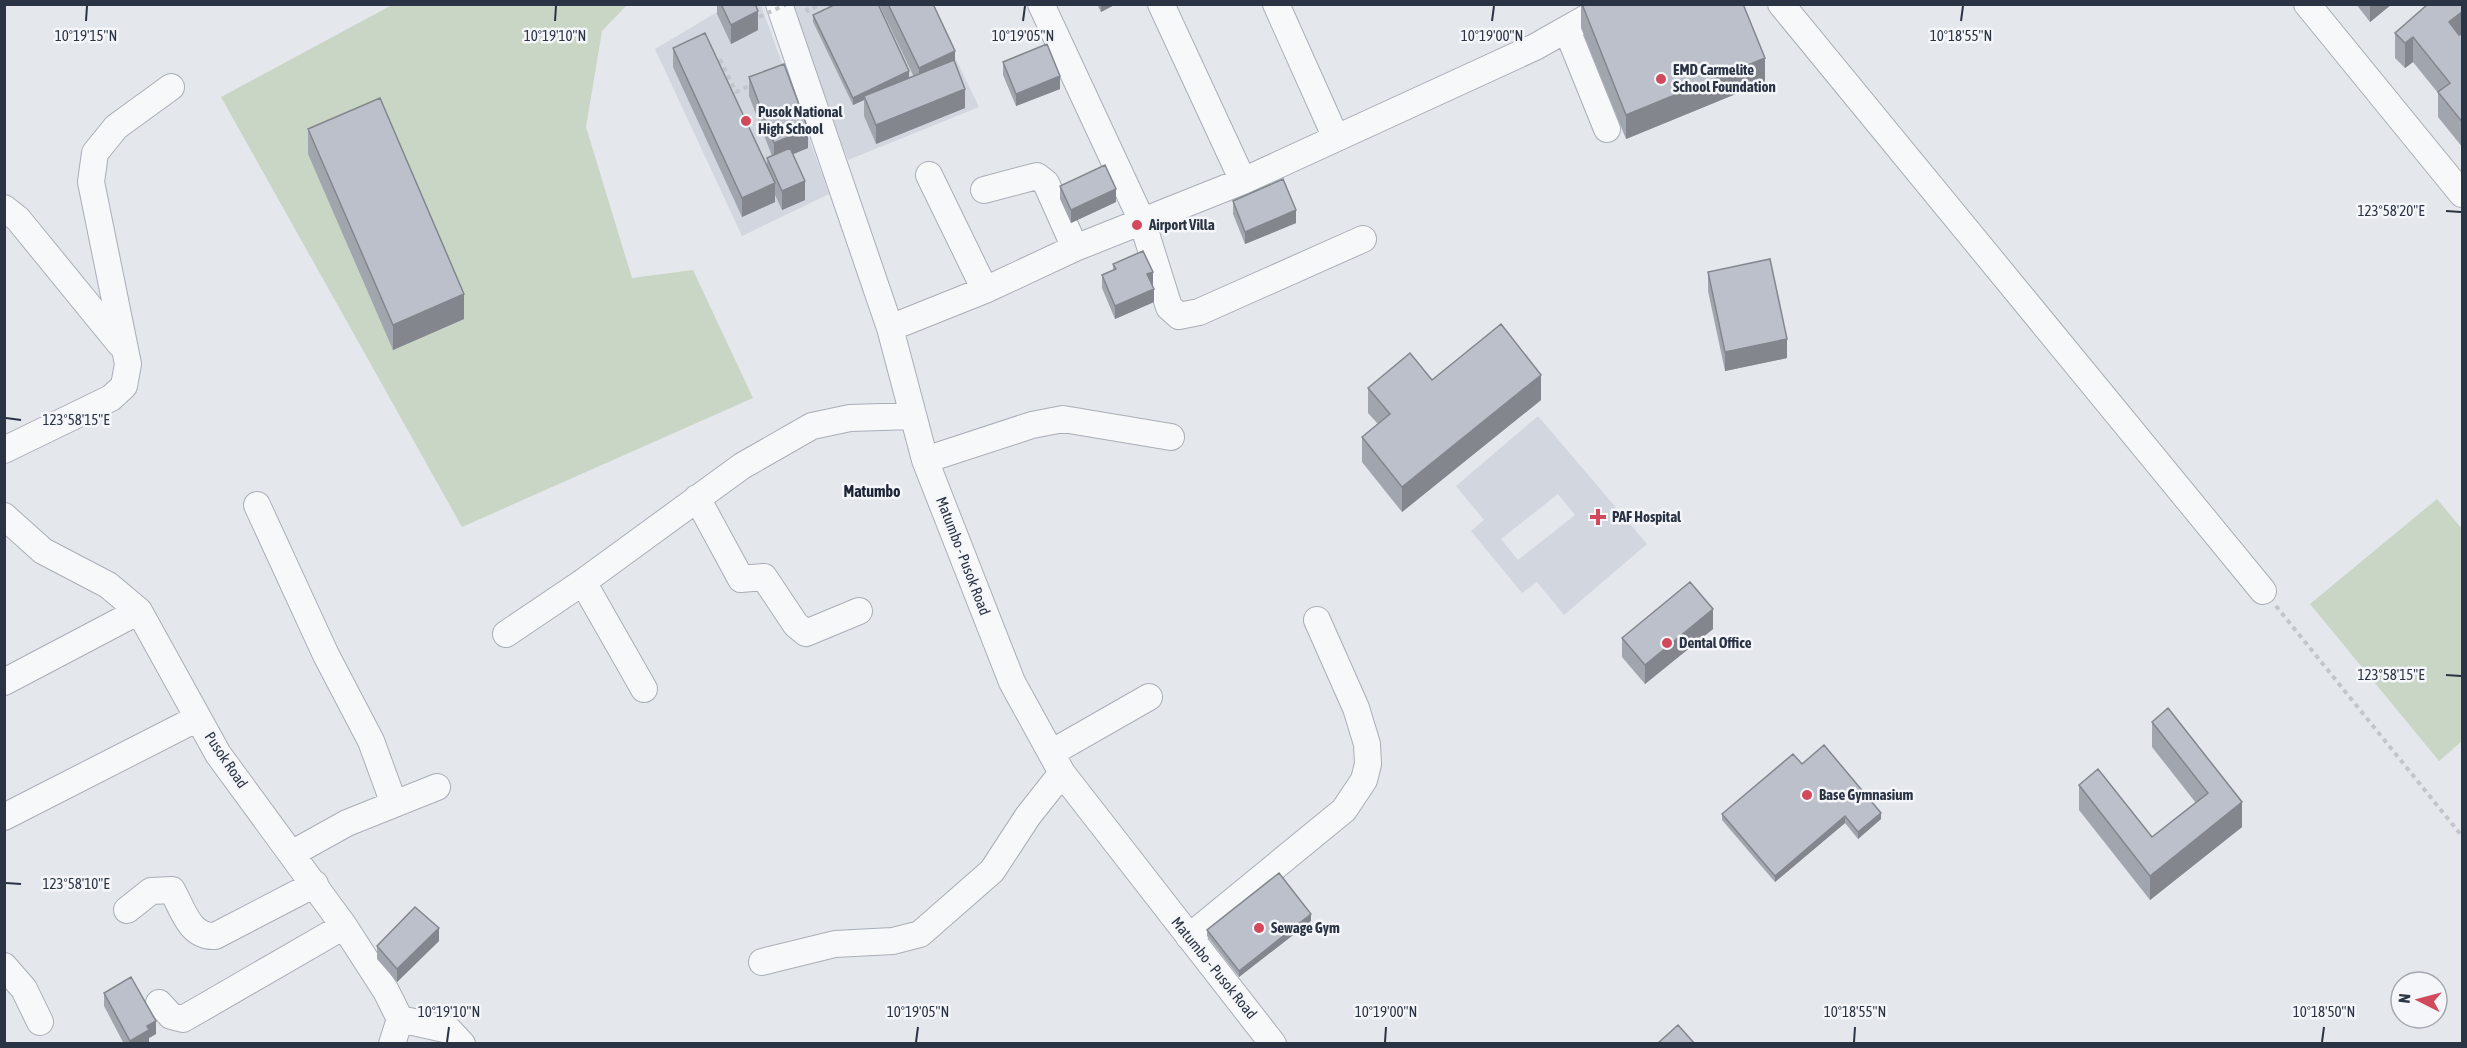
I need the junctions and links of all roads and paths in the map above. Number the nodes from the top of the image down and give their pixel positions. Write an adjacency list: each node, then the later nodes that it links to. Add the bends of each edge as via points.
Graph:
1 (787, 4): 9 (path, bridge)
2 (821, 4): 10 (path)
3 (1041, 4): 22 (street)
4 (1161, 4): 18 (street)
5 (1276, 4): 16 (street)
6 (1611, 4): 11 (street)
7 (1781, 4): 36 (street)
8 (2307, 4): 20 (street)
9 (769, 11): 26 (street, Matumbo - Pusok Road)
10 (808, 11)
11 (1568, 30): 15 (street); 16 (street)
12 (720, 59): 13 (path, via 736,92)
13 (758, 82)
14 (171, 87): 27 (street, via 116,128 95,153 91,182)
15 (1607, 129)
16 (1336, 138): 18 (street)
17 (929, 175): 25 (street)
18 (1243, 181): 22 (street)
19 (984, 190): 24 (street, via 1037,176 1046,183)
20 (2463, 194)
21 (4, 208): 27 (street, via 18,219)
22 (1142, 220): 23 (street, via 1169,307 1179,316 1199,312); 24 (street)
23 (1363, 239)
24 (1075, 248): 25 (street)
25 (985, 290): 26 (street)
26 (890, 328): 28 (street, Matumbo - Pusok Road)
27 (122, 346): 30 (street, via 128,364 123,386 111,398)
28 (913, 416): 31 (street, Matumbo - Pusok Road); 32 (street, via 850,418 812,426 742,466)
29 (1171, 436): 31 (street, via 1063,419 1032,425)
30 (4, 450)
31 (925, 460): 45 (street, Matumbo - Pusok Road, via 1012,682)
32 (697, 498): 35 (street); 38 (street, via 741,579 764,577 796,625 806,633)
33 (257, 505): 47 (street, via 326,655 371,741)
34 (4, 516): 37 (street, Pusok Road, via 44,551 108,585)
35 (583, 582): 40 (street); 42 (street)
36 (2263, 591): 49 (path)
37 (139, 611): 41 (street); 44 (street, Pusok Road)
38 (859, 611)
39 (1317, 620): 54 (street, via 1364,735 1368,764 1364,780 1344,810)
40 (506, 634)
41 (4, 682)
42 (644, 689)
43 (1149, 697): 45 (street)
44 (198, 718): 48 (street); 50 (street, Pusok Road, via 218,754)
45 (1056, 763): 54 (street, Matumbo - Pusok Road); 55 (street, via 992,871 920,934 893,941 835,944)
46 (437, 787): 47 (street)
47 (394, 804): 50 (street, via 347,823)
48 (4, 817)
49 (2463, 836)
50 (292, 853): 51 (street, Pusok Road)
51 (315, 884): 52 (street, via 215,936 204,937 193,928 172,890 152,891); 53 (street, Pusok Road)
52 (127, 910)
53 (344, 926): 57 (street, via 183,1019 171,1016); 58 (street, Pusok Road)
54 (1189, 937): 62 (street, Matumbo - Pusok Road)
55 (762, 962)
56 (4, 966): 59 (street, via 24,989)
57 (159, 1003)
58 (400, 1019): 60 (street); 61 (street, via 449,1030)
59 (40, 1022)
60 (392, 1044)
61 (462, 1044)
62 (1274, 1044)

